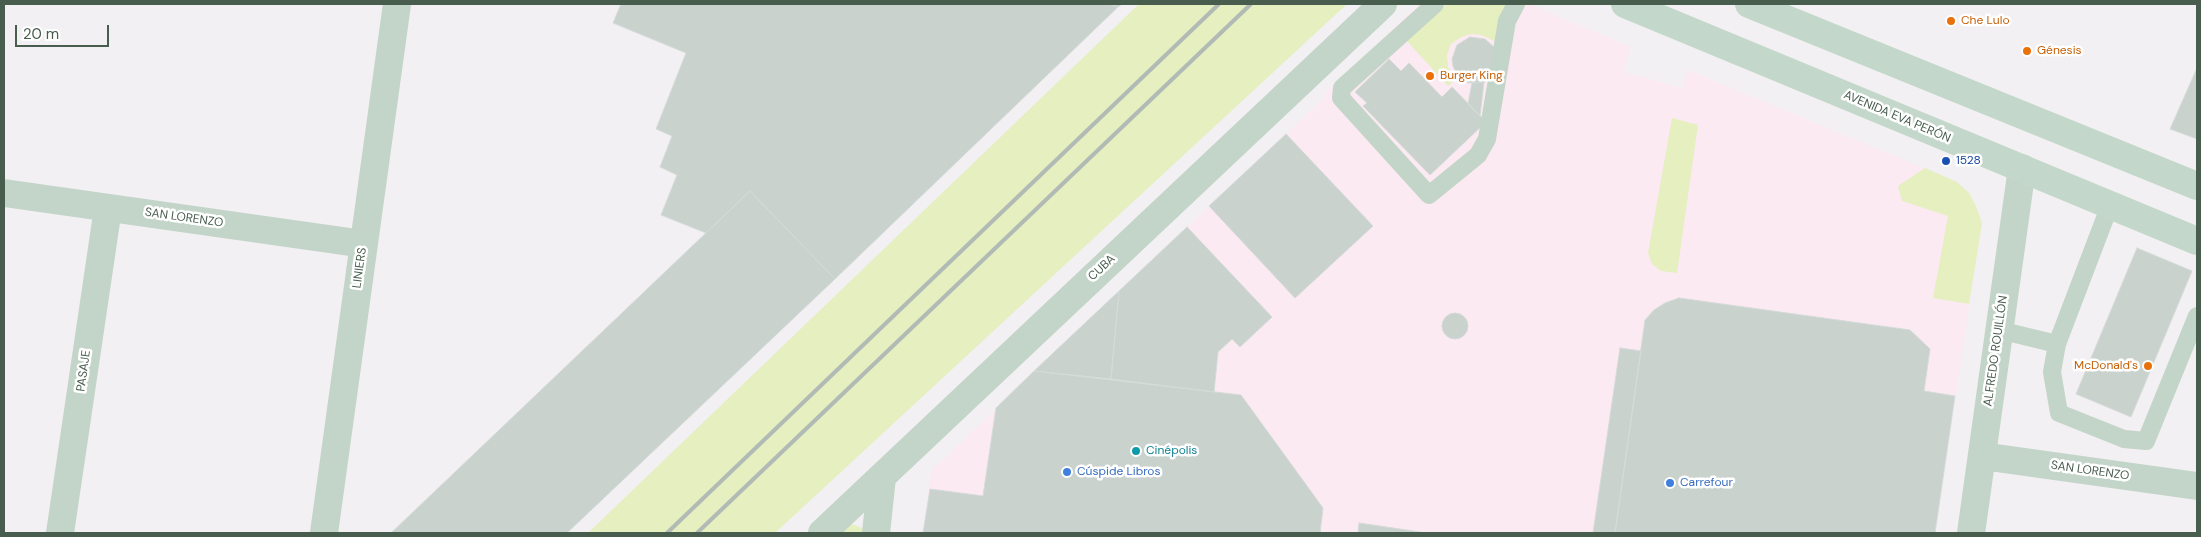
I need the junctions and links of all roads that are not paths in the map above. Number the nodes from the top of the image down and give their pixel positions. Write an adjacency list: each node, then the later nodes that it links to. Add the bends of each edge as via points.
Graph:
1 (397, 4): 13 (street, LINIERS)
2 (1382, 4): 18 (street, CUBA)
3 (1435, 4): 4 (lane, via 1342,88 1341,98 1429,195 1478,155 1487,138 1507,21)
4 (1516, 4)
5 (1625, 4): 7 (main road, AVENIDA EVA PERÓN)
6 (1749, 4): 8 (main road)
7 (2022, 168): 10 (main road, AVENIDA EVA PERÓN); 15 (street, ALFREDO ROUILLÓN)
8 (2197, 186)
9 (4, 193): 11 (street, SAN LORENZO)
10 (2110, 205): 12 (main road, AVENIDA EVA PERÓN); 16 (lane)
11 (108, 208): 13 (street, SAN LORENZO); 20 (street, PASAJE)
12 (2197, 241)
13 (364, 244): 21 (street, LINIERS)
14 (2197, 316): 16 (lane, via 2146,441 2124,439 2059,412 2052,372)
15 (1999, 330): 16 (lane); 17 (street, ALFREDO ROUILLÓN)
16 (2057, 344)
17 (1982, 456): 19 (street, SAN LORENZO); 24 (street, ALFREDO ROUILLÓN)
18 (882, 477): 22 (street, CUBA); 23 (street)
19 (2197, 486)
20 (60, 533)
21 (324, 533)
22 (822, 533)
23 (876, 533)
24 (1971, 533)

